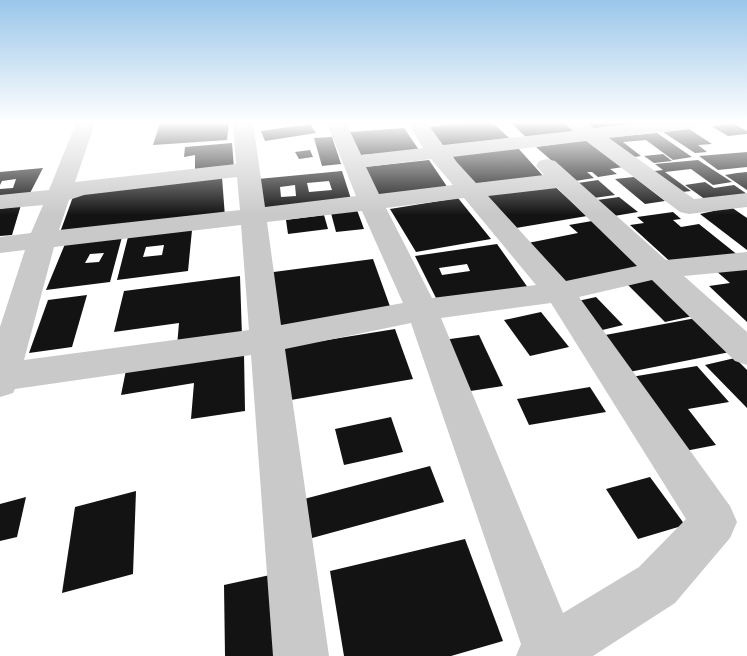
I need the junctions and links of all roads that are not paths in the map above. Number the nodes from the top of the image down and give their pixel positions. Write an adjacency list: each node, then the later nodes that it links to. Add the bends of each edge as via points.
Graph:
1 (75, 154): 11 (street)
2 (247, 154): 8 (street)
3 (350, 154): 7 (street)
4 (438, 154): 7 (street); 10 (street)
5 (534, 154): 9 (street)
6 (616, 154): 12 (street, via 689,207)
7 (354, 162): 14 (street)
8 (249, 169): 11 (street, via 79,188); 15 (street)
9 (562, 180): 10 (street); 19 (street)
10 (472, 191): 14 (street); 20 (street)
11 (59, 196): 13 (street); 16 (street)
12 (747, 200)
13 (0, 202)
14 (371, 203): 15 (street); 21 (street)
15 (254, 217): 16 (street); 22 (street)
16 (42, 240): 17 (street); 24 (street)
17 (0, 245)
18 (747, 261): 19 (street)
19 (658, 270): 20 (street); 23 (street)
20 (559, 292): 21 (street); 25 (street, via 714,522 657,585)
21 (422, 310): 22 (street); 25 (street)
22 (268, 340): 24 (street); 26 (street)
23 (747, 352)
24 (1, 379)
25 (550, 655)
26 (301, 656)

